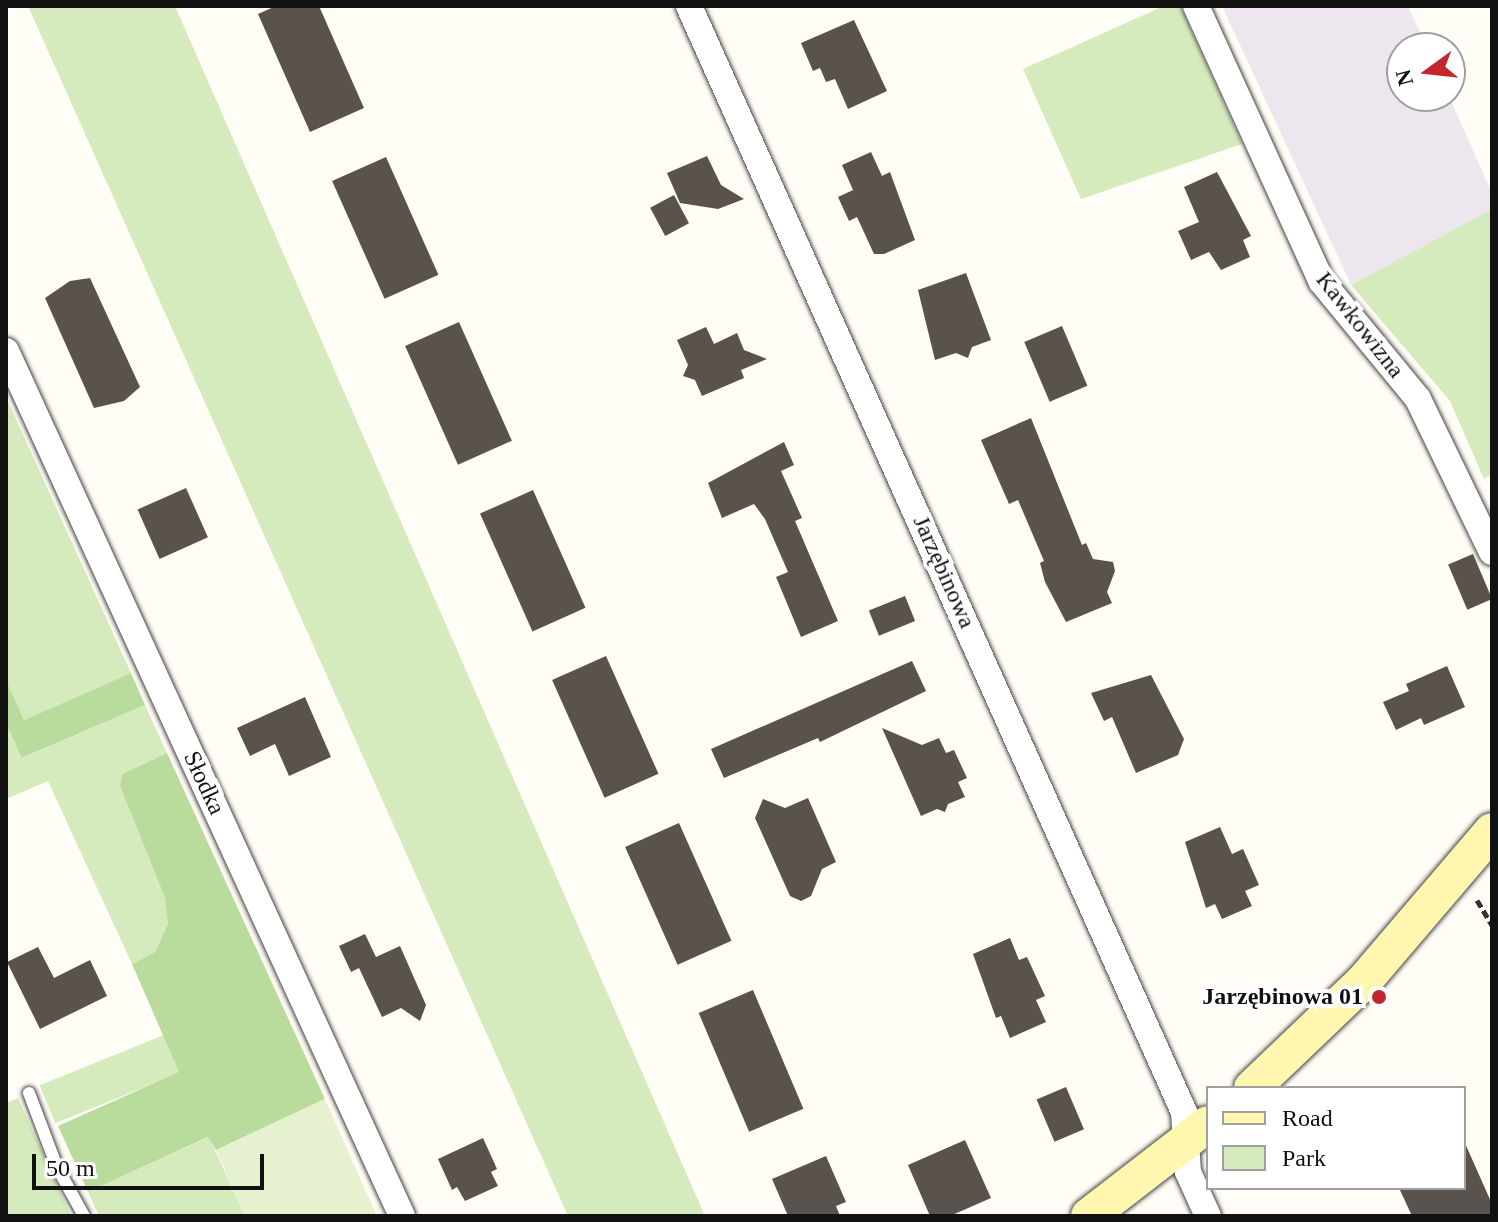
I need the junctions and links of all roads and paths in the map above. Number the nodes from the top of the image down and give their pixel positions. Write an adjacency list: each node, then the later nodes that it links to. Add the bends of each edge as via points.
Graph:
1 (689, 6): 10 (street, Jarzębinowa)
2 (1196, 6): 4 (street, Kawkowizna, via 1316,270 1418,399)
3 (6, 351): 12 (street, Słodka)
4 (1492, 552)
5 (1492, 831): 8 (street, via 1364,981)
6 (1476, 899): 7 (path)
7 (1492, 925)
8 (1254, 1086)
9 (29, 1093): 11 (lane, via 57,1167)
10 (1197, 1133): 13 (street); 14 (street, Jarzębinowa, via 1188,1172)
11 (84, 1216)
12 (402, 1216)
13 (1089, 1216)
14 (1208, 1216)

